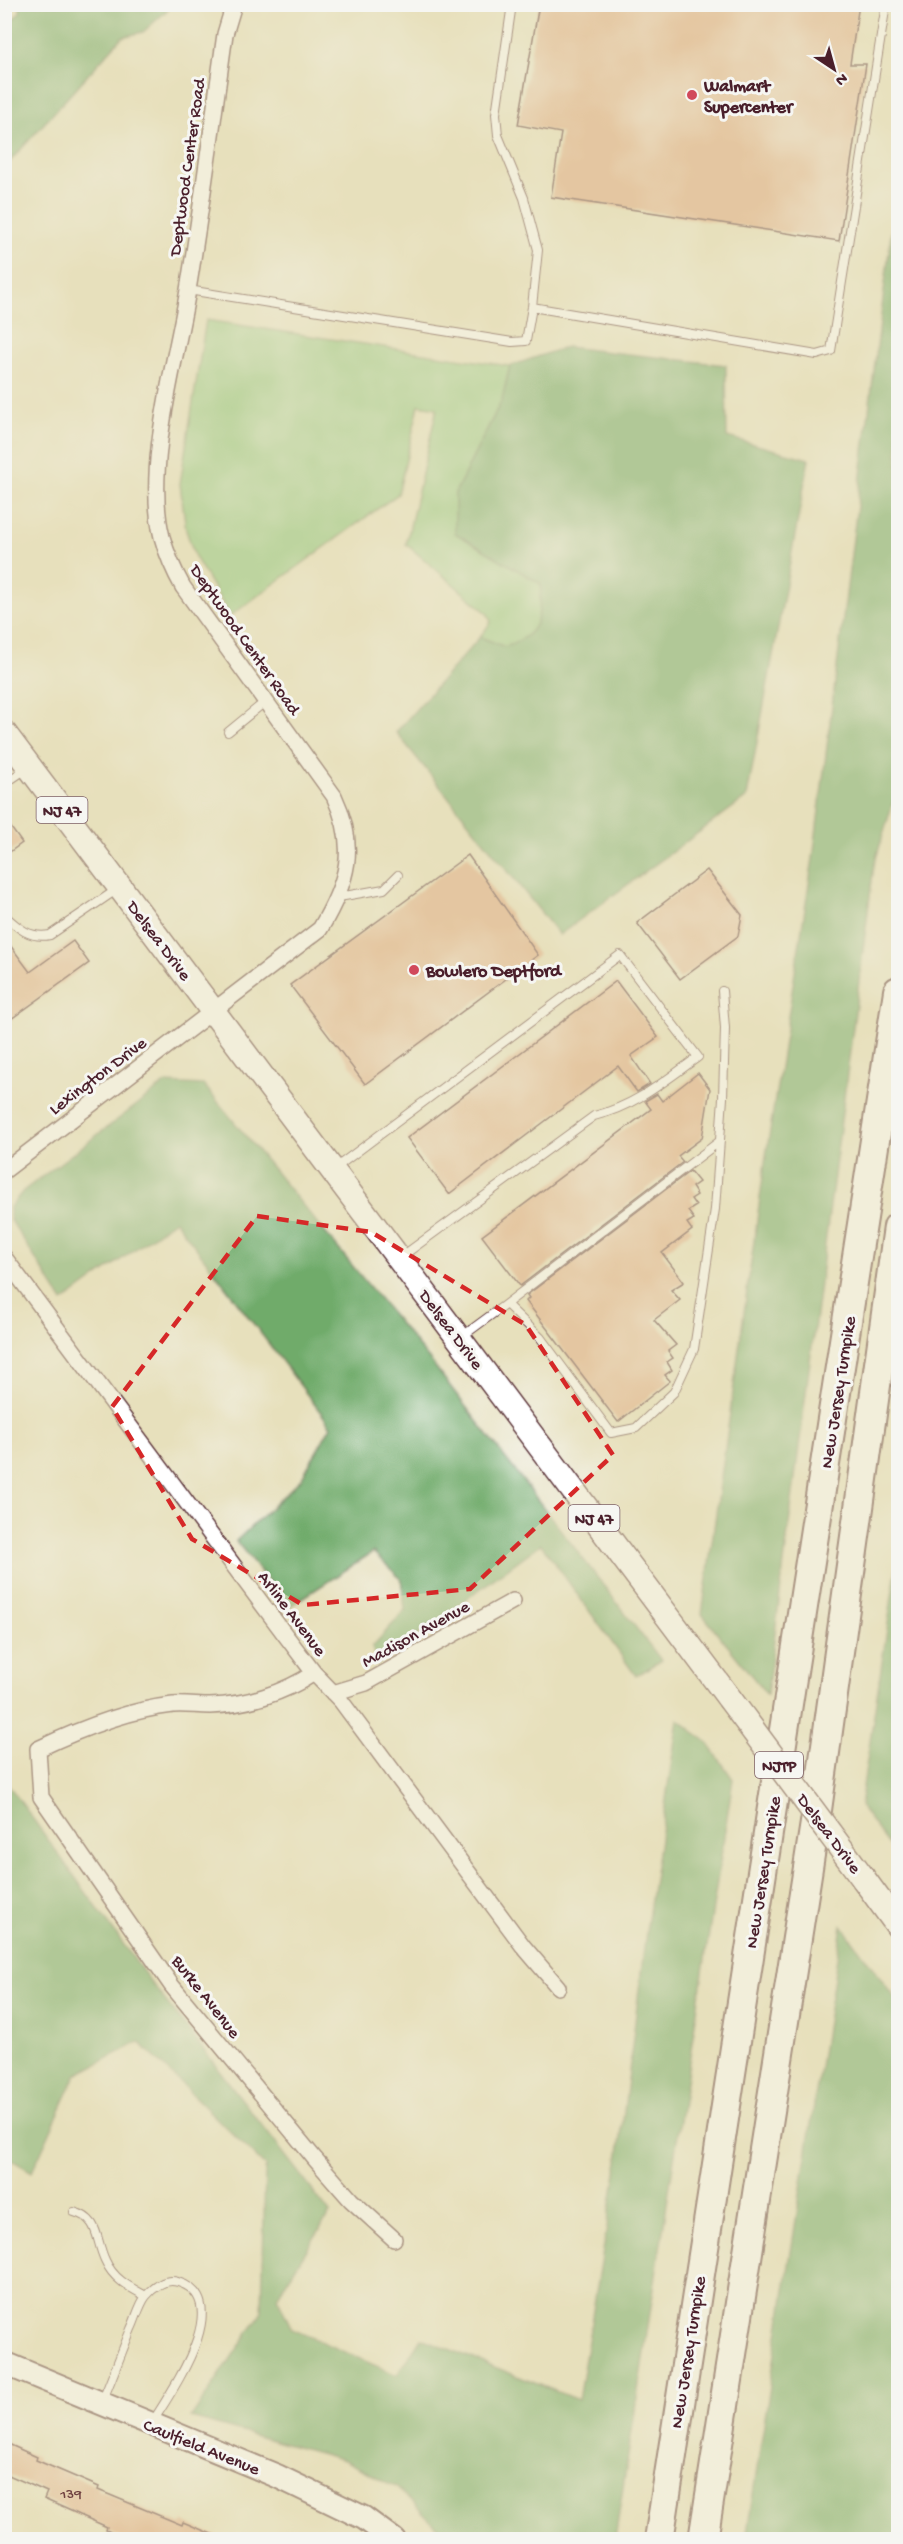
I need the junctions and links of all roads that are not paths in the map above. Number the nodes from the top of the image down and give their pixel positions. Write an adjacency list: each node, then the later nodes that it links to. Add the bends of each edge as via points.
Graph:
1 (234, 4): 4 (street, Deptwood Center Road, via 225,34)
2 (512, 4): 5 (lane, via 496,114 498,135 524,198 538,249)
3 (886, 4): 5 (lane, via 831,351 817,355)
4 (188, 290): 5 (lane, via 512,342 526,341); 6 (street, Deptwood Center Road, via 159,452 161,535 183,587)
5 (532, 307)
6 (266, 701): 7 (lane); 13 (street, Deptwood Center Road, via 334,796 345,819 348,866)
7 (228, 732)
8 (4, 733): 9 (main road, Delsea Drive / NJ 47)
9 (30, 767): 10 (lane); 12 (main road, Delsea Drive / NJ 47)
10 (4, 784)
11 (398, 875): 13 (lane, via 384,889)
12 (120, 887): 14 (lane, via 50,935 40,937 20,930); 17 (main road, Delsea Drive / NJ 47)
13 (339, 897): 17 (street, Deptwood Center Road, via 320,929)
14 (4, 915)
15 (722, 991): 18 (lane, via 725,1028)
16 (898, 992): 38 (highway, New Jersey Turnpike / NJTP)
17 (214, 1011): 19 (main road, Delsea Drive / NJ 47); 20 (street, Lexington Drive)
18 (720, 1141): 24 (lane); 24 (lane, via 715,1209 694,1349 674,1392 636,1428 611,1433 540,1337)
19 (333, 1170): 23 (main road, Delsea Drive / NJ 47); 23 (lane, via 620,955 698,1057 619,1110 594,1116)
20 (4, 1171)
21 (898, 1227): 39 (highway, New Jersey Turnpike / NJTP, via 817,1810)
22 (4, 1257): 27 (street, Arline Avenue)
23 (399, 1259): 25 (main road, Delsea Drive / NJ 47)
24 (506, 1304): 25 (lane)
25 (459, 1339): 29 (main road, Delsea Drive / NJ 47, bridge)
26 (513, 1600): 28 (street, Madison Avenue, via 366,1683)
27 (314, 1673): 28 (street, Arline Avenue); 32 (street, Burke Avenue, via 300,1683 249,1701 174,1705 74,1732 38,1749 41,1797 172,1986 315,2159 351,2200)
28 (333, 1693): 30 (street, Arline Avenue)
29 (898, 1926)
30 (558, 1987)
31 (74, 2212): 33 (lane, via 85,2215 96,2225 112,2272 123,2284)
32 (394, 2239)
33 (146, 2296): 35 (lane); 36 (lane, via 162,2282 175,2281 189,2286 204,2311 199,2337)
34 (4, 2363): 35 (street, Caulfield Avenue)
35 (101, 2405): 36 (street, Caulfield Avenue)
36 (152, 2425): 37 (street, Caulfield Avenue, via 277,2476 364,2518)
37 (394, 2540)
38 (659, 2540)
39 (703, 2540)

